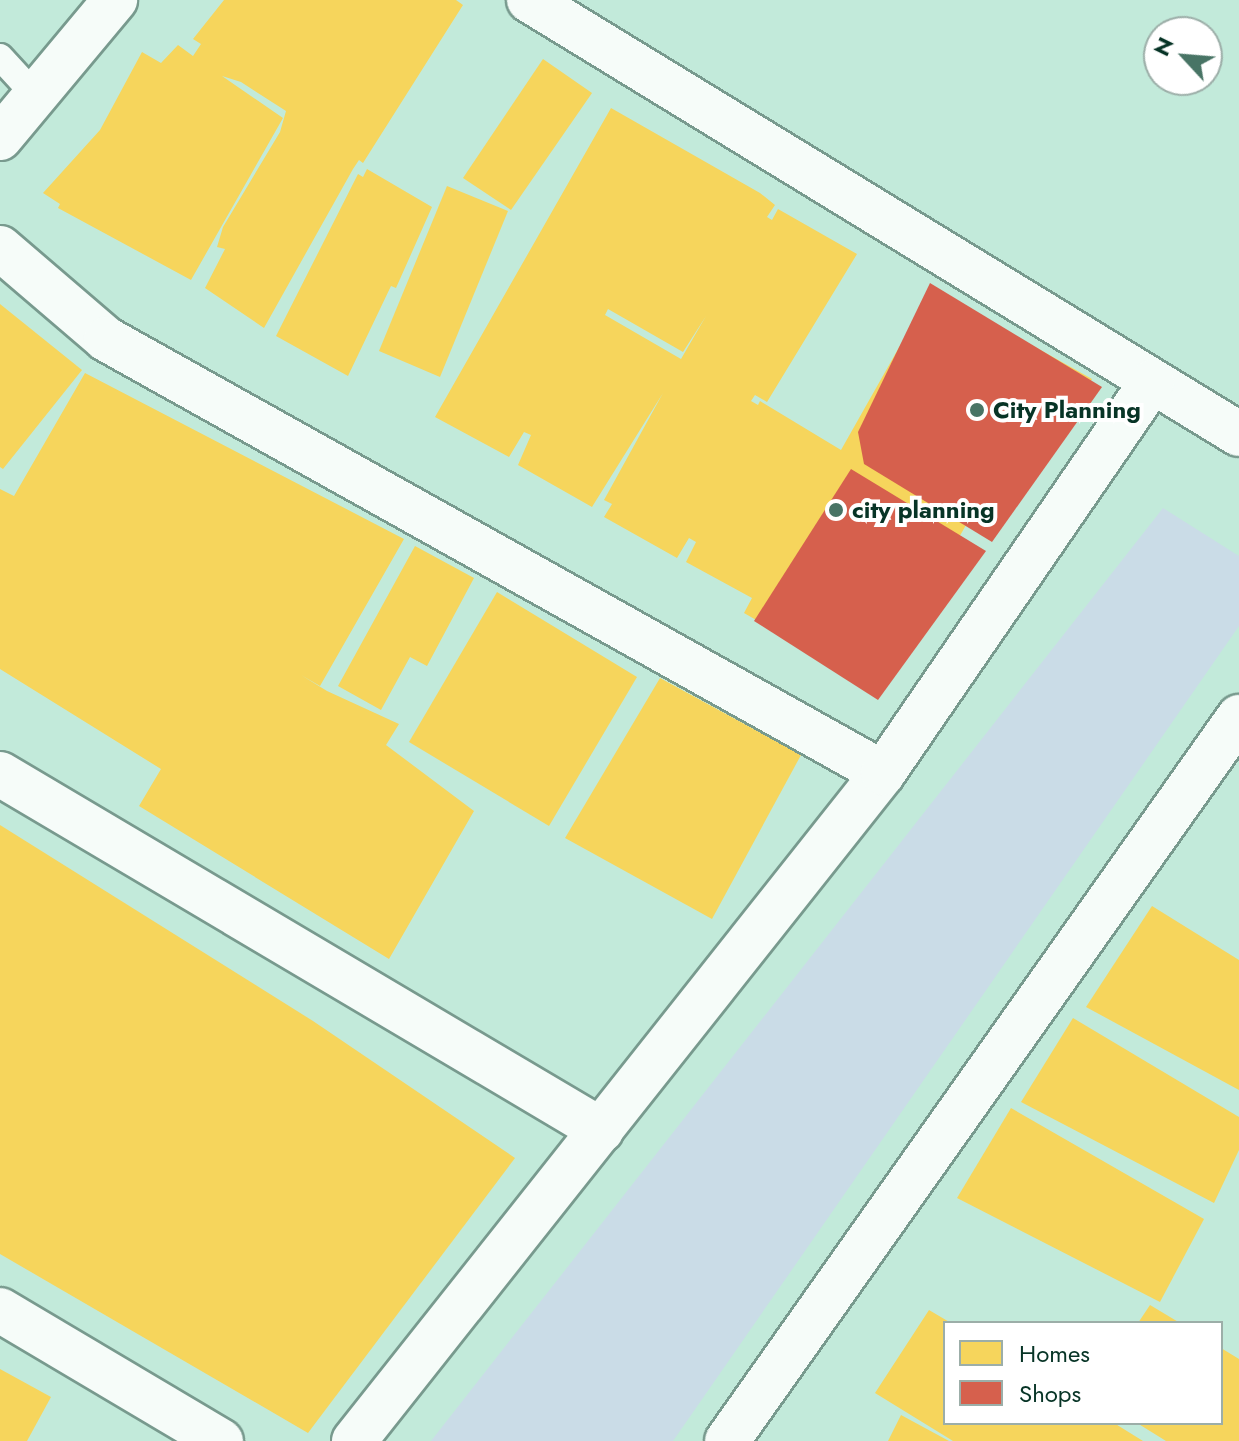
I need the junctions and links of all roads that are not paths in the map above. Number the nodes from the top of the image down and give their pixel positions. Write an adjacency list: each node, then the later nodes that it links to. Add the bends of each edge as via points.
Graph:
1 (115, 0): 4 (street)
2 (529, 0): 7 (street)
3 (0, 57): 4 (lane)
4 (35, 95): 5 (street)
5 (0, 138)
6 (0, 248): 10 (street, via 106,339)
7 (1152, 382): 8 (street); 10 (street)
8 (1239, 434)
9 (1239, 717): 16 (street)
10 (883, 773): 12 (street)
11 (0, 774): 12 (street)
12 (601, 1130): 15 (street)
13 (0, 1310): 14 (street)
14 (221, 1441)
15 (354, 1441)
16 (727, 1441)

